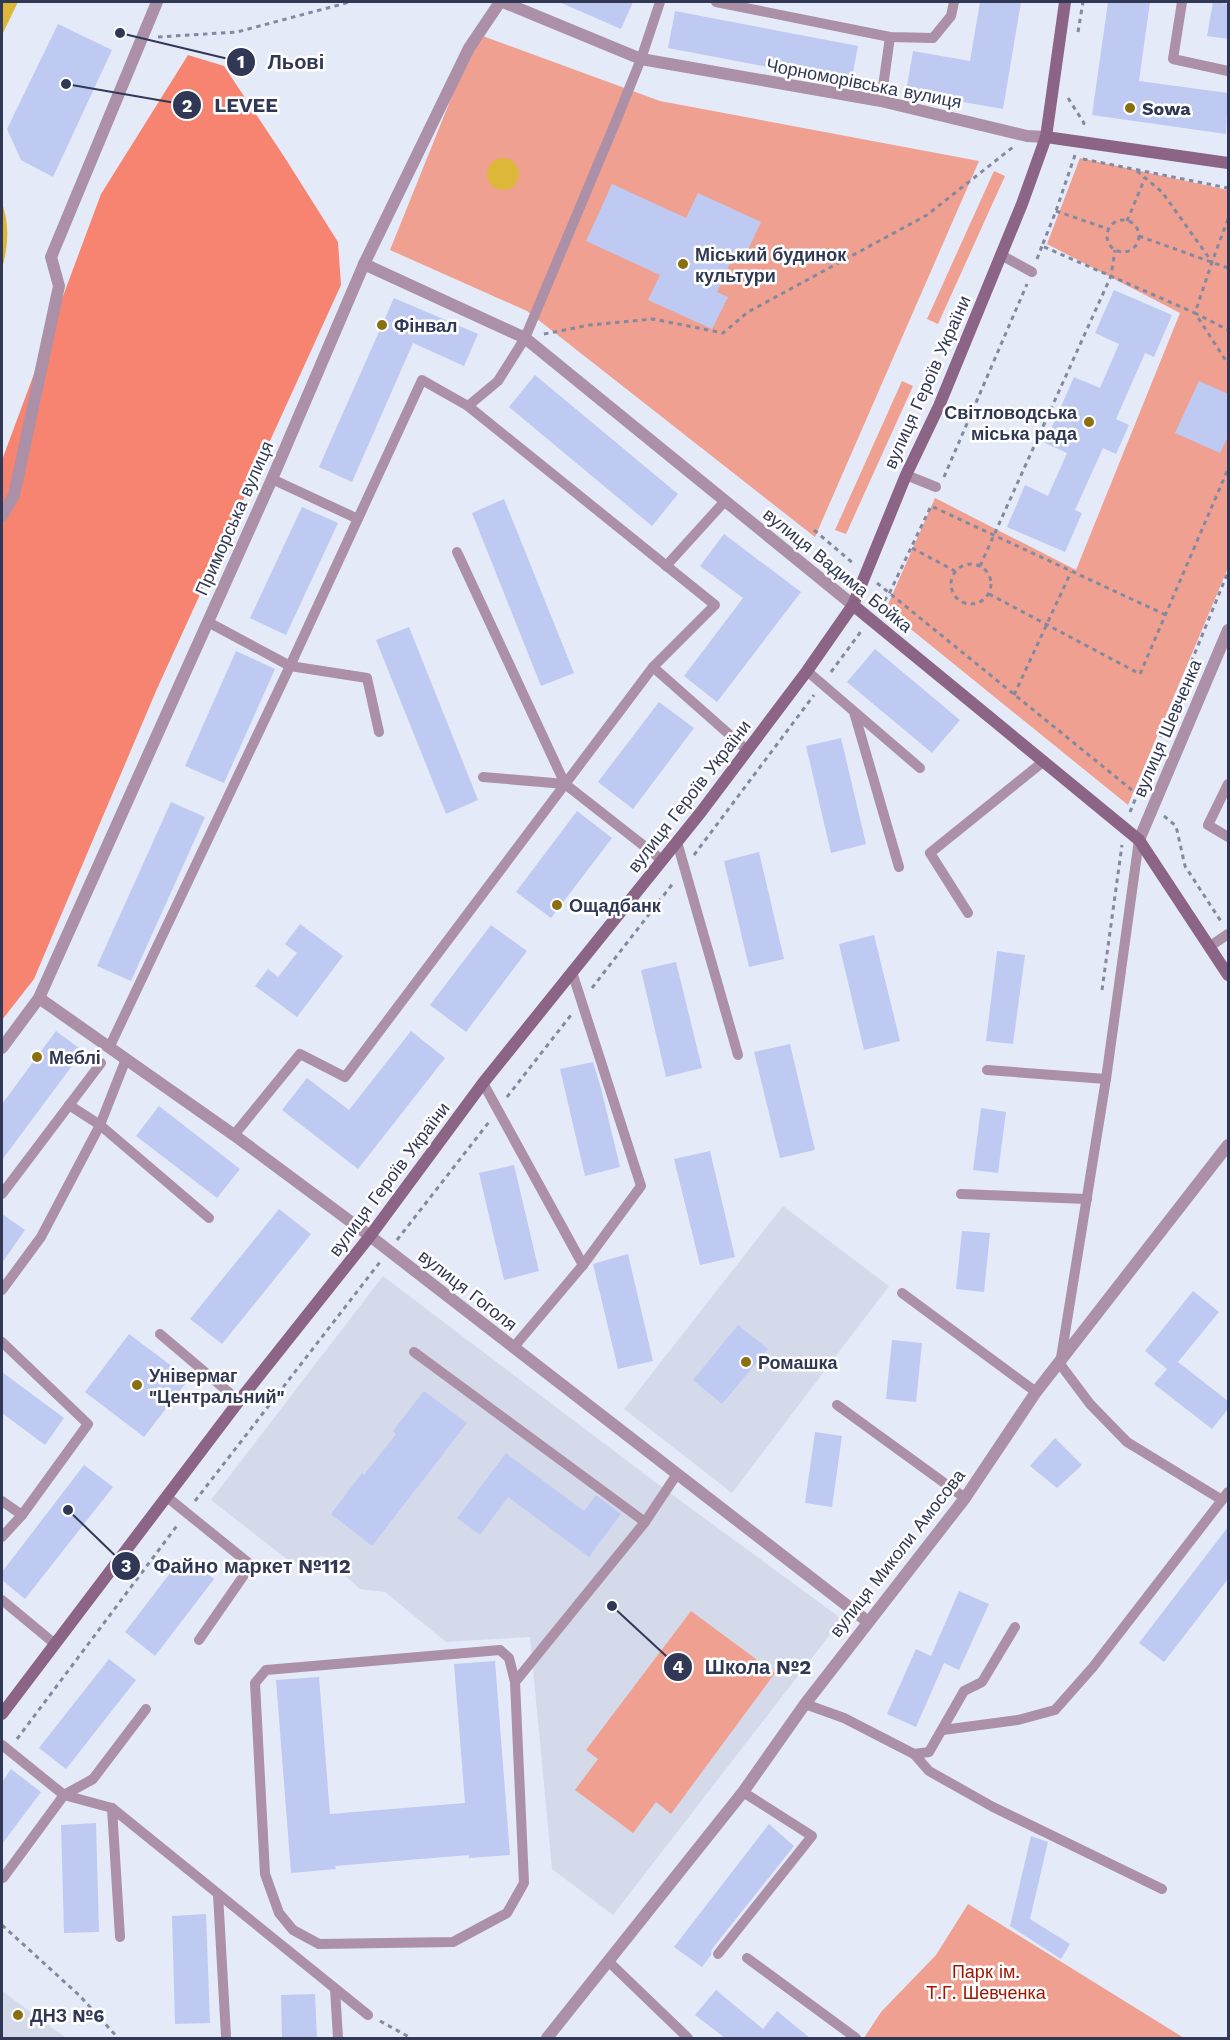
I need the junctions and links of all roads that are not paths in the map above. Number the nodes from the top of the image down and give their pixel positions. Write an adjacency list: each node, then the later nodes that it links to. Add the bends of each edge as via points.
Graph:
1 (158, 2): 23 (street, via 51,257 59,286 14,495)
2 (501, 2): 9 (street, Чорноморівська вулиця); 15 (street, Приморська вулиця, via 470,48)
3 (660, 2): 9 (lane)
4 (716, 2): 8 (lane)
5 (954, 2): 8 (lane, via 951,16 933,38)
6 (1065, 2): 12 (main road, вулиця Героїв України)
7 (1182, 2): 10 (lane, via 1173,59)
8 (890, 37): 11 (lane)
9 (641, 59): 11 (street, Чорноморівська вулиця); 17 (lane)
10 (1228, 71)
11 (881, 101): 12 (street, Чорноморівська вулиця, via 1027,136)
12 (1046, 137): 13 (main road, Чорноморівська вулиця); 14 (main road, вулиця Героїв України)
13 (1228, 163)
14 (1001, 255): 16 (lane); 19 (main road, вулиця Героїв України)
15 (364, 264): 17 (street, вулиця Вадима Бойка); 20 (street, Приморська вулиця)
16 (1032, 272)
17 (525, 338): 18 (lane, via 498,381); 22 (street, вулиця Вадима Бойка)
18 (468, 406): 24 (lane, via 422,380); 26 (lane)
19 (906, 475): 21 (lane); 27 (main road, вулиця Героїв України)
20 (272, 479): 24 (lane); 28 (street, Приморська вулиця)
21 (935, 492)
22 (724, 501): 26 (lane); 27 (street, вулиця Вадима Бойка)
23 (2, 516)
24 (358, 519): 30 (lane)
25 (457, 552): 39 (lane)
26 (666, 566): 31 (lane, via 715,605)
27 (853, 605): 32 (main road, вулиця Героїв України); 36 (main road, вулиця Вадима Бойка)
28 (208, 622): 30 (lane); 51 (street, Приморська вулиця)
29 (1228, 630): 42 (street, вулиця Шевченка)
30 (290, 666): 34 (lane, via 367,678); 53 (lane)
31 (653, 667): 35 (lane); 39 (lane)
32 (807, 671): 33 (lane); 35 (main road, вулиця Героїв України)
33 (854, 712): 37 (lane); 45 (lane)
34 (379, 732)
35 (748, 751): 43 (main road, вулиця Героїв України)
36 (1044, 761): 42 (main road, вулиця Вадима Бойка); 46 (lane, via 930,853)
37 (920, 768)
38 (483, 777): 39 (lane)
39 (566, 784): 44 (lane); 62 (lane, via 345,1077 300,1054)
40 (1228, 784): 41 (lane, via 1208,825)
41 (1228, 837)
42 (1139, 840): 48 (main road, вулиця Вадима Бойка); 58 (lane)
43 (677, 842): 44 (main road, вулиця Героїв України); 54 (lane)
44 (662, 860): 49 (main road, вулиця Героїв України)
45 (898, 867)
46 (969, 913)
47 (1228, 934): 48 (lane)
48 (1209, 947): 50 (main road, вулиця Вадима Бойка)
49 (572, 972): 59 (main road, вулиця Героїв України); 69 (lane, via 641,1186)
50 (1228, 975)
51 (39, 998): 52 (street, Приморська вулиця); 53 (street, вулиця Гоголя)
52 (2, 1048)
53 (109, 1048): 55 (street, вулиця Гоголя)
54 (738, 1055)
55 (126, 1059): 61 (lane); 62 (street, вулиця Гоголя)
56 (101, 1063): 60 (lane)
57 (987, 1070): 58 (lane)
58 (1106, 1079): 66 (lane)
59 (483, 1083): 68 (main road, вулиця Героїв України); 69 (lane)
60 (69, 1105): 61 (lane); 64 (lane)
61 (100, 1125): 67 (lane); 70 (lane, via 41,1237)
62 (234, 1135): 68 (street, вулиця Гоголя)
63 (1228, 1145): 76 (street, вулиця Миколи Амосова)
64 (2, 1194)
65 (961, 1194): 66 (lane)
66 (1087, 1199): 76 (lane)
67 (209, 1218)
68 (370, 1236): 74 (street, вулиця Гоголя); 78 (main road, вулиця Героїв України)
69 (583, 1265): 74 (lane)
70 (2, 1290)
71 (902, 1293): 77 (lane)
72 (160, 1334): 78 (lane)
73 (2, 1342): 85 (lane, via 88,1424)
74 (513, 1348): 80 (street, вулиця Гоголя)
75 (414, 1352): 86 (lane)
76 (1060, 1364): 77 (street, вулиця Миколи Амосова); 81 (lane, via 1090,1404 1127,1442)
77 (1036, 1392): 83 (street, вулиця Миколи Амосова)
78 (239, 1401): 82 (main road, вулиця Героїв України)
79 (837, 1405): 83 (lane)
80 (677, 1474): 86 (lane); 89 (street, вулиця Гоголя)
81 (1226, 1496): 97 (lane, via 1094,1667 1055,1710 1018,1720)
82 (167, 1497): 91 (lane, via 251,1565); 92 (main road, вулиця Героїв України)
83 (965, 1498): 89 (street, вулиця Миколи Амосова)
84 (2, 1501): 85 (lane)
85 (22, 1515): 87 (lane)
86 (645, 1522): 93 (lane)
87 (2, 1537)
88 (2, 1600): 92 (lane)
89 (867, 1621): 94 (street, вулиця Миколи Амосова)
90 (1015, 1627): 97 (lane, via 982,1682 964,1691)
91 (199, 1640)
92 (55, 1644): 96 (main road, вулиця Героїв України)
93 (515, 1682): 93 (lane, via 524,1883 507,1913 453,1942 319,1944 293,1930 279,1913 265,1874 255,1683 266,1670 500,1650 509,1658)
94 (805, 1704): 99 (lane, via 844,1718); 100 (street, вулиця Миколи Амосова)
95 (146, 1709): 101 (lane, via 93,1779)
96 (2, 1714)
97 (943, 1730): 99 (lane, via 929,1752)
98 (2, 1745): 101 (lane)
99 (914, 1755): 104 (lane, via 929,1771 993,1808)
100 (743, 1792): 107 (lane, via 812,1836); 109 (street, вулиця Миколи Амосова)
101 (64, 1796): 102 (lane); 103 (lane)
102 (112, 1808): 105 (lane); 106 (lane)
103 (3, 1878)
104 (1162, 1889)
105 (218, 1894): 110 (lane); 112 (lane)
106 (120, 1936)
107 (718, 1954)
108 (747, 1958): 116 (lane)
109 (608, 1961): 114 (street, вулиця Миколи Амосова); 115 (lane)
110 (335, 1989): 111 (lane); 113 (lane)
111 (368, 2014)
112 (226, 2036)
113 (338, 2038)
114 (547, 2038)
115 (688, 2038)
116 (856, 2038)

